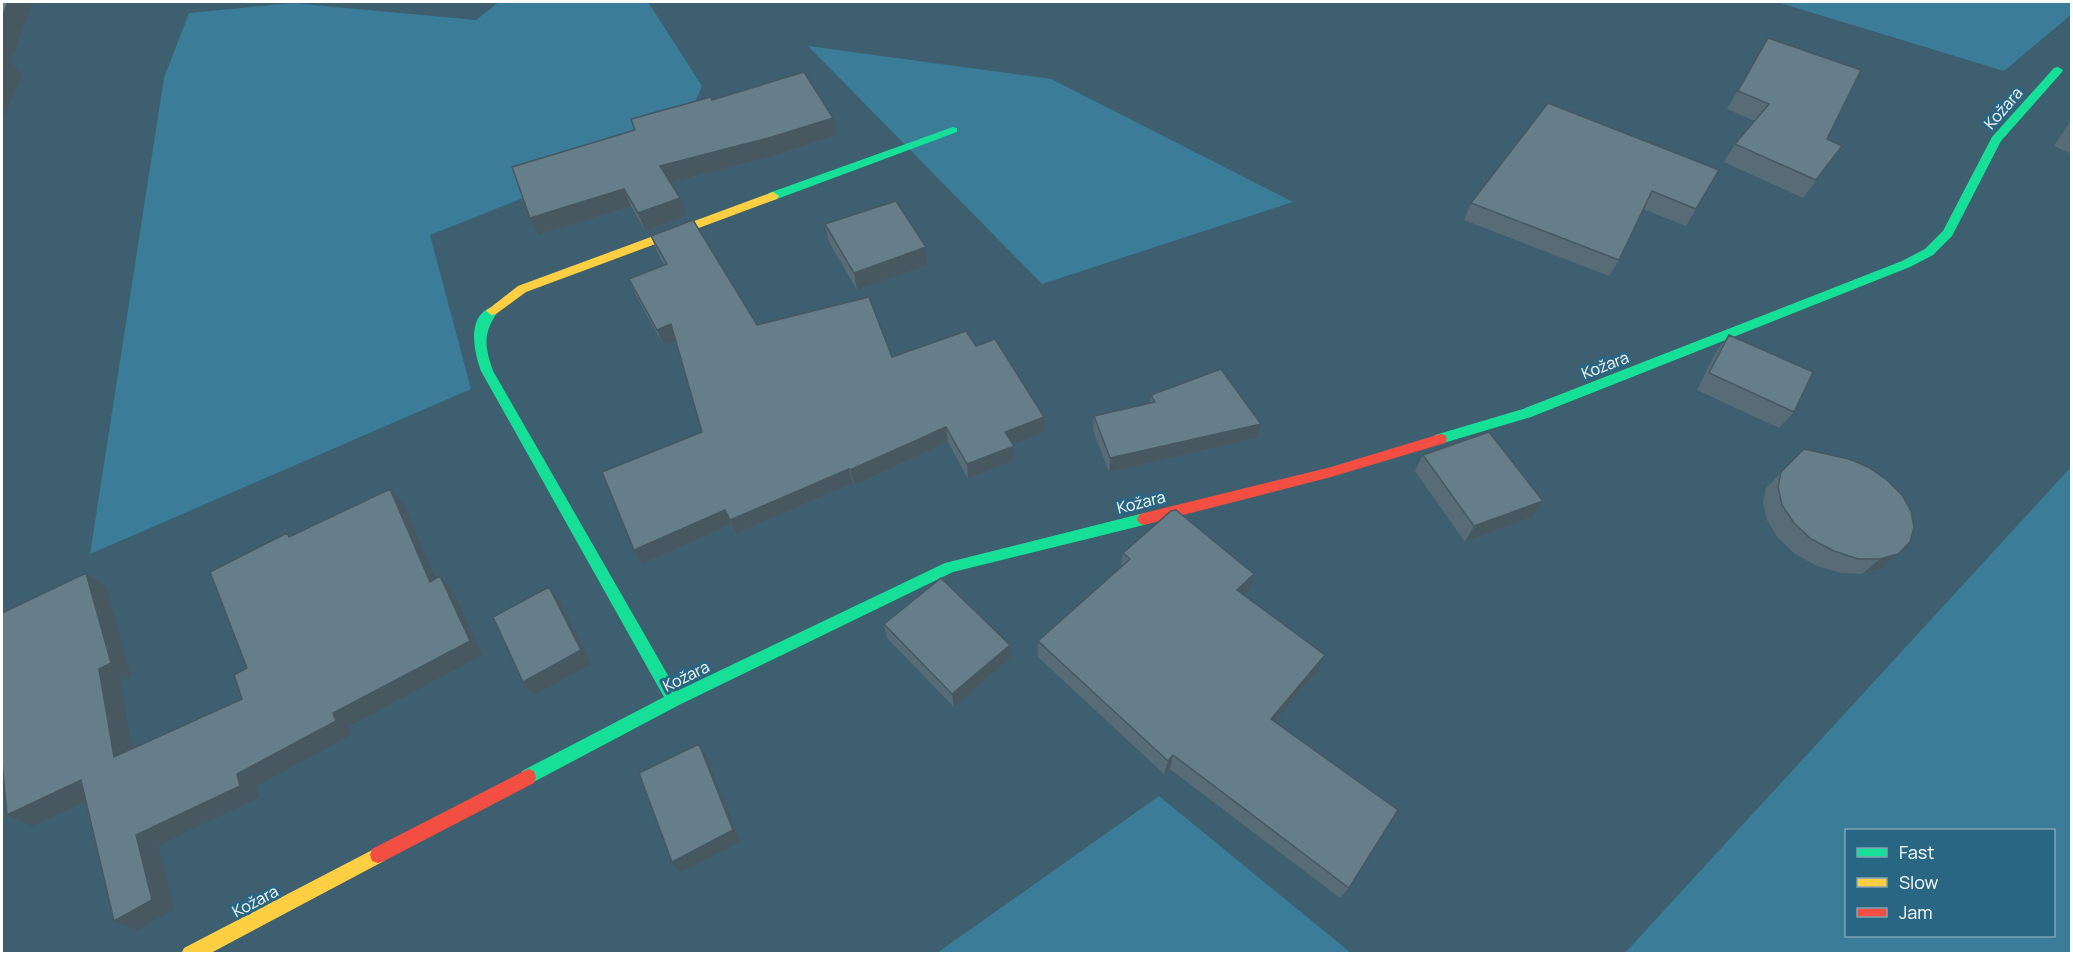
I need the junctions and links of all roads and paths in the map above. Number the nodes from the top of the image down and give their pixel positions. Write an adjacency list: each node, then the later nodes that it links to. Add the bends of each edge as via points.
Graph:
1 (2058, 70): 3 (street, Kožara, via 1996,139 1948,233 1929,252 1906,264 1526,413 1330,472 950,567)
2 (953, 130): 3 (street, via 522,289 494,308 477,333 479,353 487,371)
3 (674, 700): 4 (street, Kožara)
4 (190, 954)

